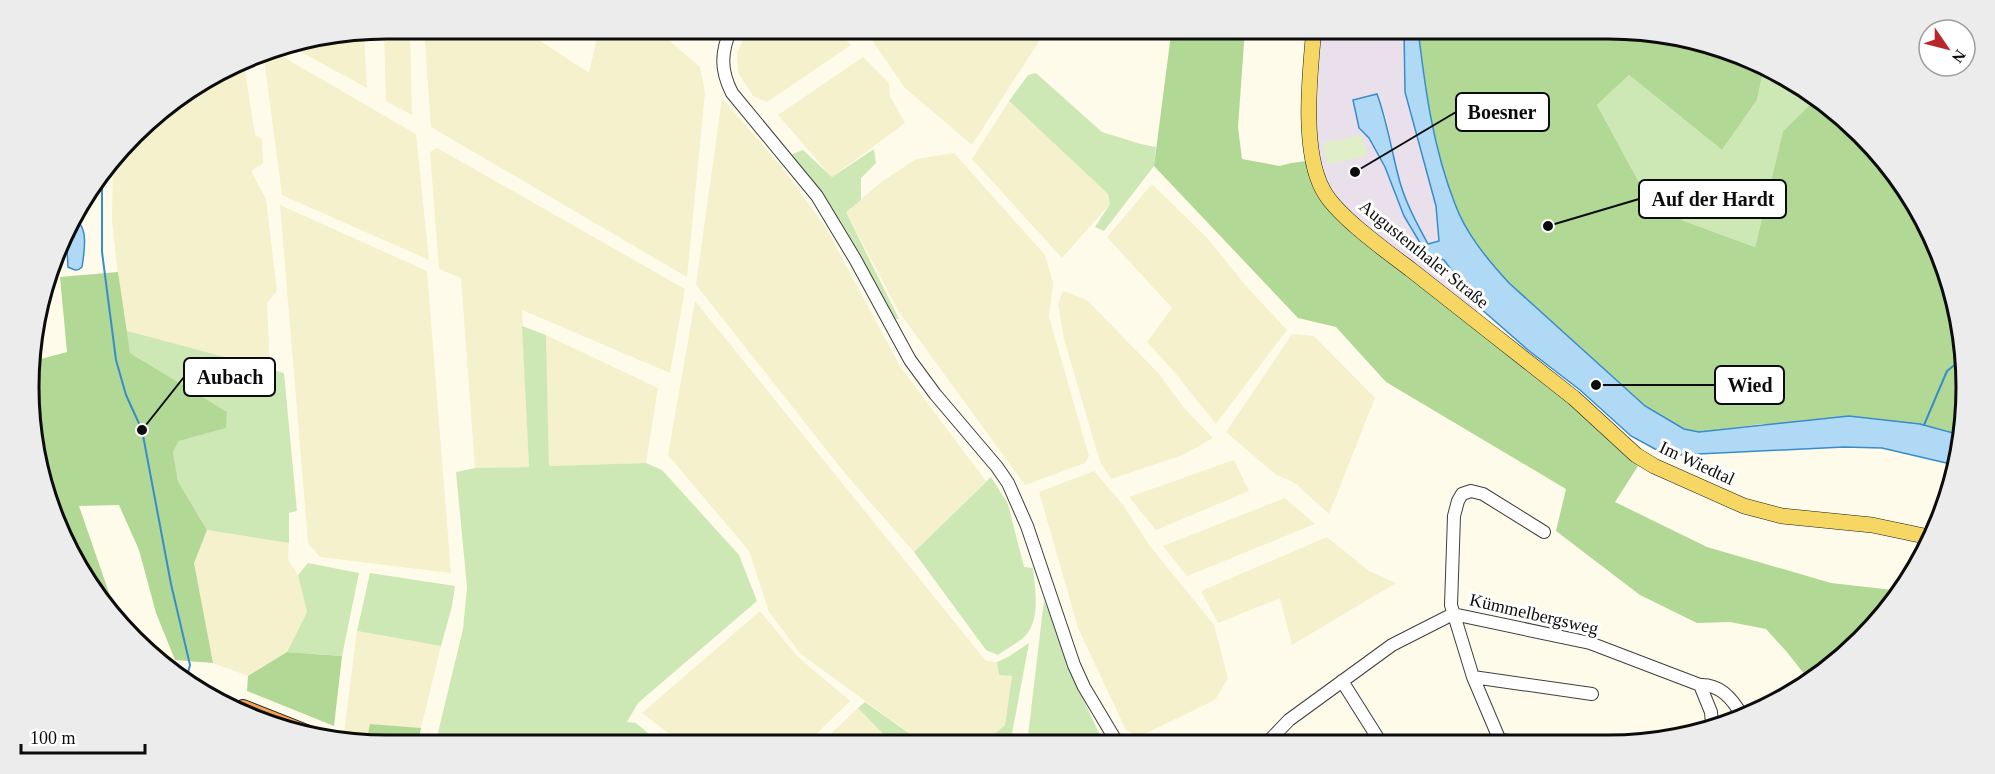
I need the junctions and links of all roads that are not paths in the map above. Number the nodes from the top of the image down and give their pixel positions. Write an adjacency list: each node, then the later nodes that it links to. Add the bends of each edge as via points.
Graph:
1 (727, 39): 13 (street, via 723,66 732,93 817,196 910,360 1008,483 1027,526 1074,665)
2 (1313, 39): 3 (main road, Augustenthaler Straße, via 1310,129 1315,172 1323,191 1370,238)
3 (1492, 333): 5 (main road, Im Wiedtal, via 1581,404 1624,446 1654,466 1744,506 1782,516 1872,525)
4 (1544, 532): 6 (street, via 1483,494 1462,494 1454,516 1450,605)
5 (1923, 536)
6 (1453, 614): 7 (street); 8 (street, Kümmelbergsweg, via 1392,645); 9 (street, Kümmelbergsweg, via 1590,643)
7 (1473, 676): 10 (street); 16 (street)
8 (1342, 681): 14 (street, Kümmelbergsweg); 15 (street)
9 (1700, 685): 11 (street, Kümmelbergsweg, via 1712,684 1725,692); 12 (street)
10 (1592, 694)
11 (1738, 710)
12 (1712, 719)
13 (1113, 735)
14 (1275, 735)
15 (1376, 735)
16 (1498, 735)

